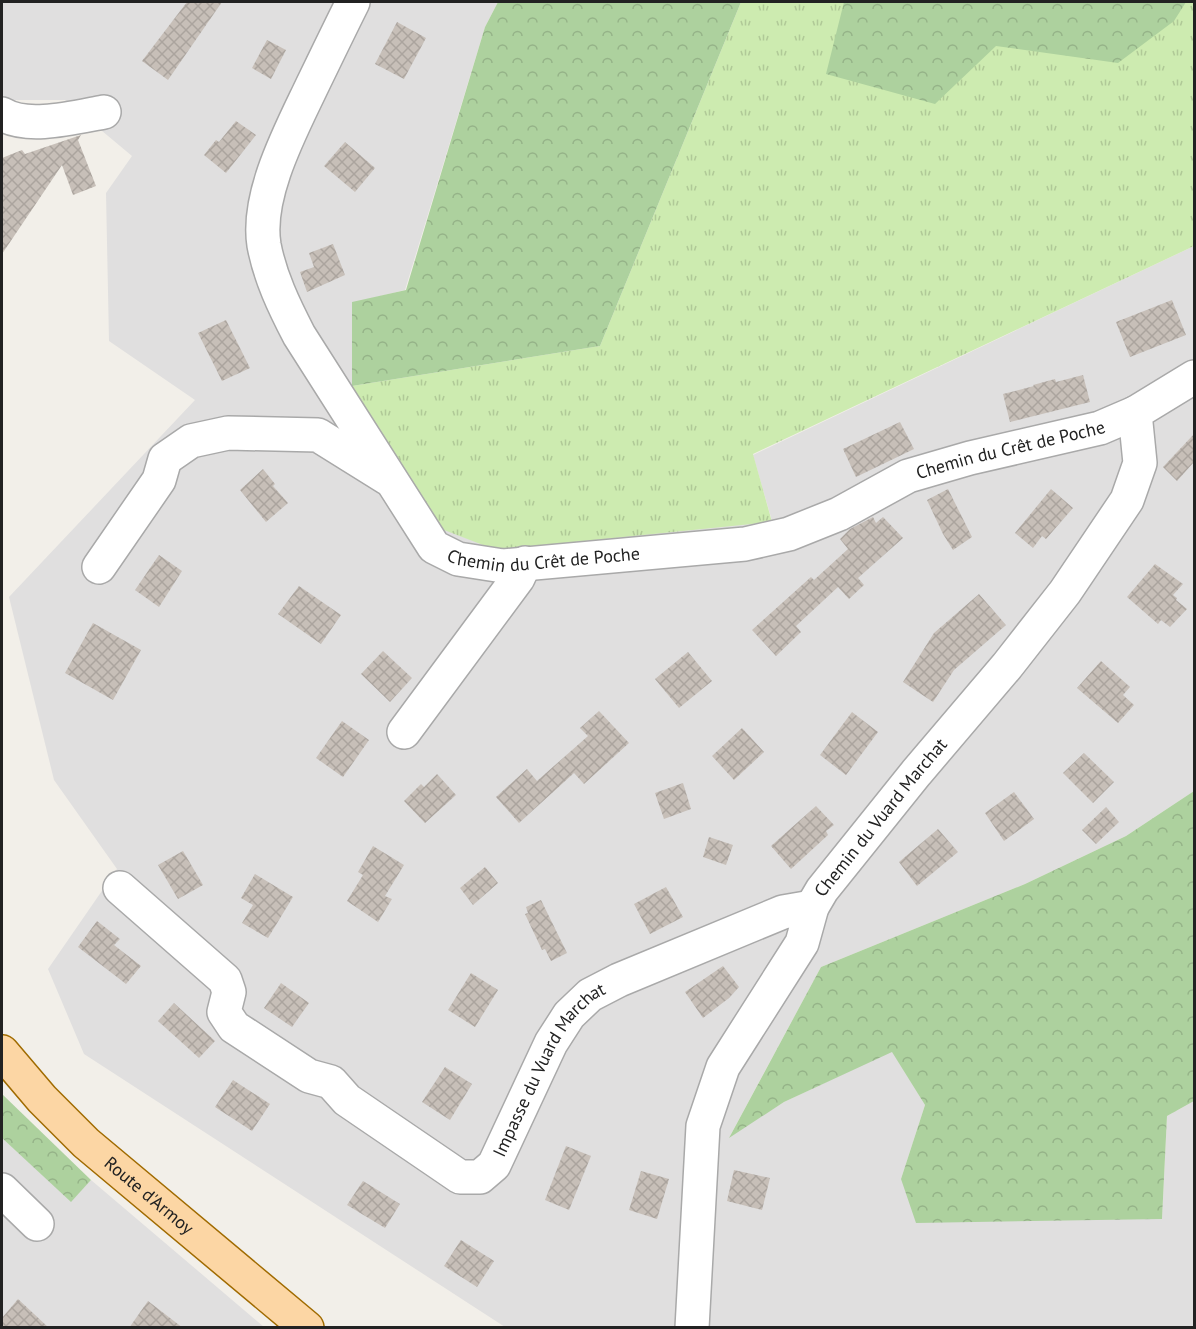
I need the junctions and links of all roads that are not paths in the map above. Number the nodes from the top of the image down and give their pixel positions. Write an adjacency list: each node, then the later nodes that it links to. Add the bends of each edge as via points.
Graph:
1 (353, 2): 6 (street, Chemin du Crêt de Poche, via 271,179 264,243 281,301 299,335)
2 (104, 112): 3 (street, via 33,122)
3 (2, 114)
4 (1194, 377): 5 (street)
5 (1135, 413): 7 (street, Chemin du Crêt de Poche, via 1100,428 908,476 839,514 789,534 745,544); 11 (street, Chemin du Vuard Marchat, via 1140,463 1127,500 1065,592 837,870)
6 (396, 484): 7 (street, Chemin du Crêt de Poche, via 434,547 458,559 479,563); 8 (street, via 318,435 228,433 191,441 165,459 159,480)
7 (525, 563): 9 (street, via 518,578)
8 (99, 567)
9 (404, 732)
10 (120, 888): 11 (street, Impasse du Vuard Marchat, via 225,980 229,992 224,1012 234,1027 309,1076 331,1082 347,1100 460,1177 480,1177 494,1165 551,1043 568,1014 590,995 783,912)
11 (812, 907): 15 (street, Chemin du Vuard Marchat, via 802,943 723,1067 703,1126)
12 (2, 1052): 16 (main road, Route d'Armoy, via 86,1143)
13 (2, 1190): 14 (street)
14 (37, 1224)
15 (692, 1325)
16 (307, 1328)

